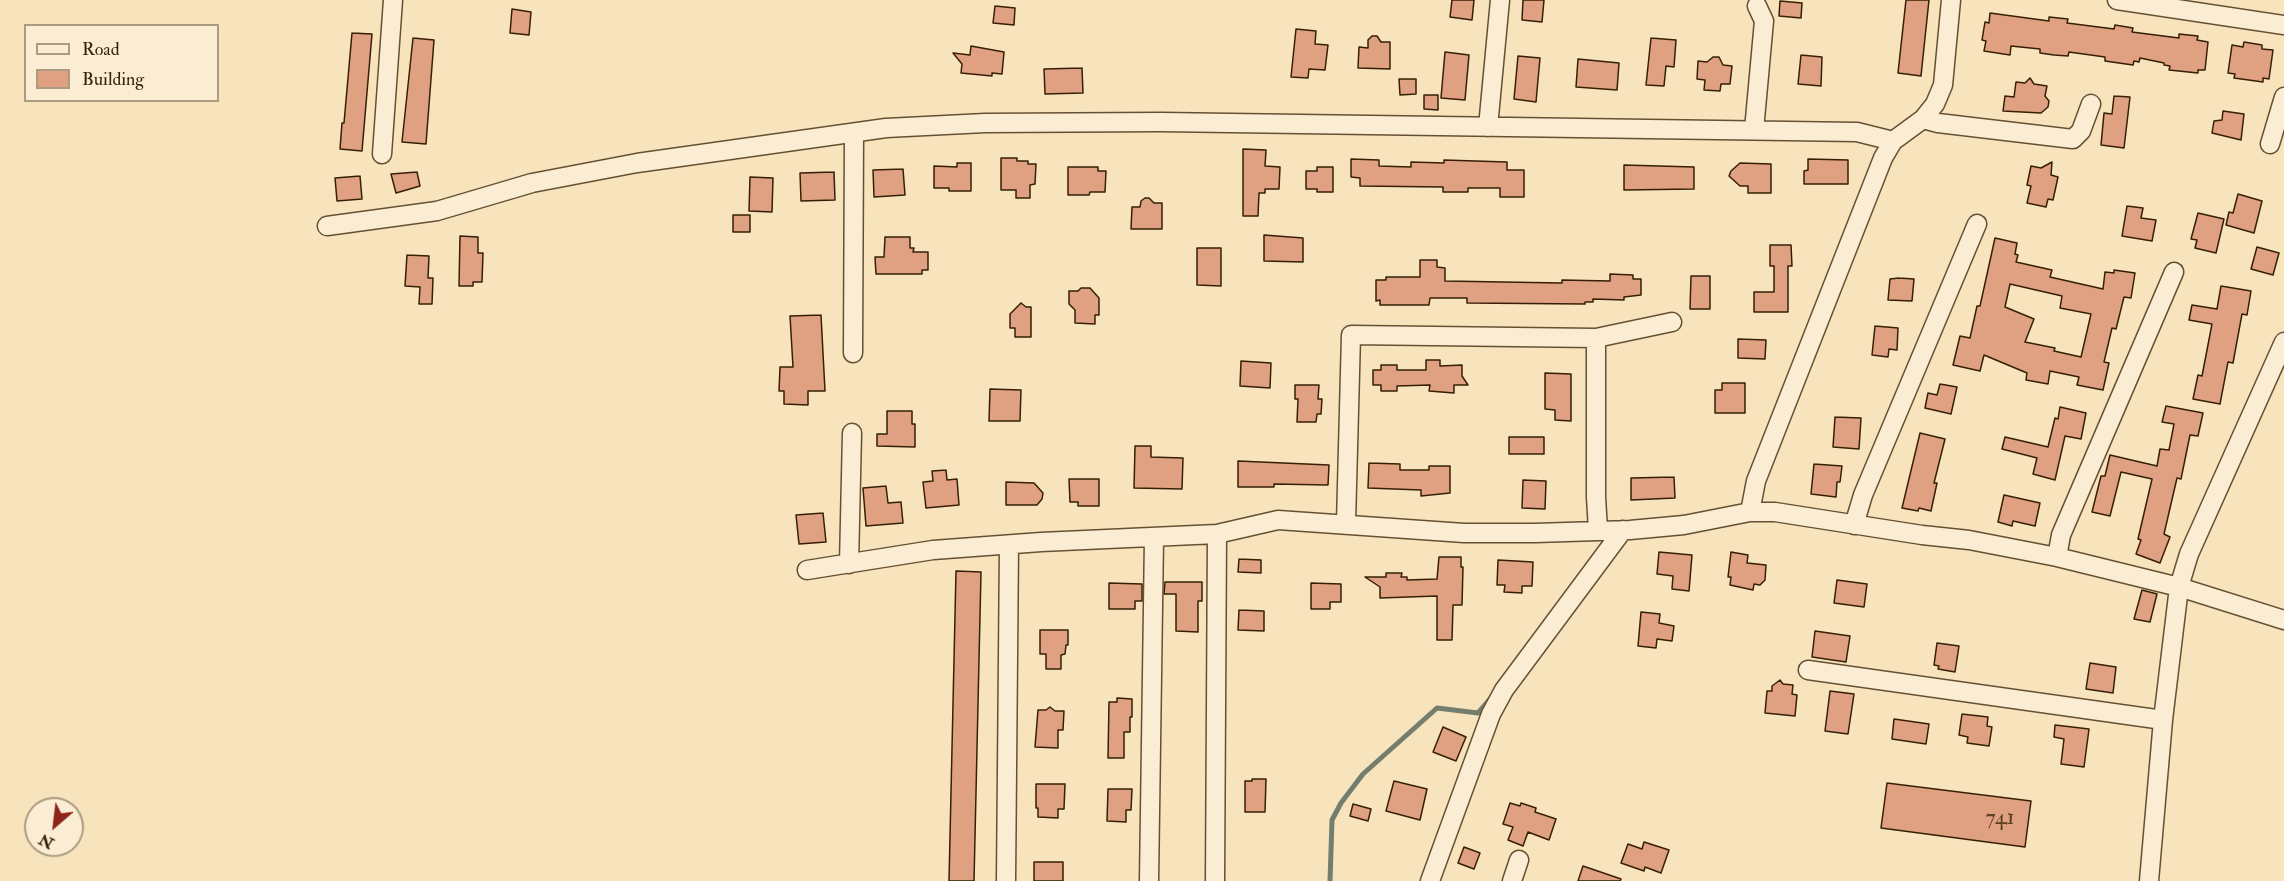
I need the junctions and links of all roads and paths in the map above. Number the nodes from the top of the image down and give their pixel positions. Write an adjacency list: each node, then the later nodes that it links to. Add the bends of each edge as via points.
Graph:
1 (393, 0): 15 (street)
2 (1500, 0): 10 (street)
3 (1951, 0): 9 (street, via 1943,84)
4 (2117, 0): 6 (street)
5 (1757, 6): 11 (street, via 1764,21)
6 (2284, 25)
7 (2284, 97): 14 (street)
8 (2091, 105): 9 (street, via 2081,131 2073,139)
9 (1923, 119): 13 (street)
10 (1488, 127): 11 (street); 12 (street, via 985,123)
11 (1754, 130): 13 (street, via 1857,132)
12 (854, 133): 17 (street, via 637,163 532,183 437,211); 21 (street)
13 (1893, 141): 24 (street, via 1756,481)
14 (2270, 144)
15 (382, 154)
16 (1977, 224): 26 (street, via 1863,495)
17 (327, 226)
18 (2174, 272): 32 (street, via 2061,536)
19 (1672, 322): 20 (street)
20 (1596, 338): 25 (street, via 1351,335); 27 (street)
21 (853, 353)
22 (2282, 353): 35 (street, via 2189,554)
23 (852, 433): 33 (street)
24 (1750, 513): 26 (street, via 1775,512); 28 (street, via 1684,525)
25 (1346, 523): 27 (street, via 1464,533); 29 (street, via 1278,520)
26 (1854, 525): 32 (street, via 1969,540)
27 (1598, 530): 28 (street)
28 (1623, 530): 43 (street, via 1504,690 1491,714)
29 (1217, 534): 30 (street); 42 (street)
30 (1154, 538): 31 (street); 41 (street)
31 (1009, 545): 33 (street, via 933,550); 40 (street)
32 (2057, 557): 35 (street)
33 (849, 564): 34 (street)
34 (807, 570)
35 (2179, 587): 36 (street); 38 (street)
36 (2284, 620)
37 (1808, 670): 38 (street)
38 (2163, 720): 45 (street)
39 (1519, 860): 44 (street)
40 (1006, 881)
41 (1149, 881)
42 (1215, 881)
43 (1430, 881)
44 (1512, 881)
45 (2149, 881)

